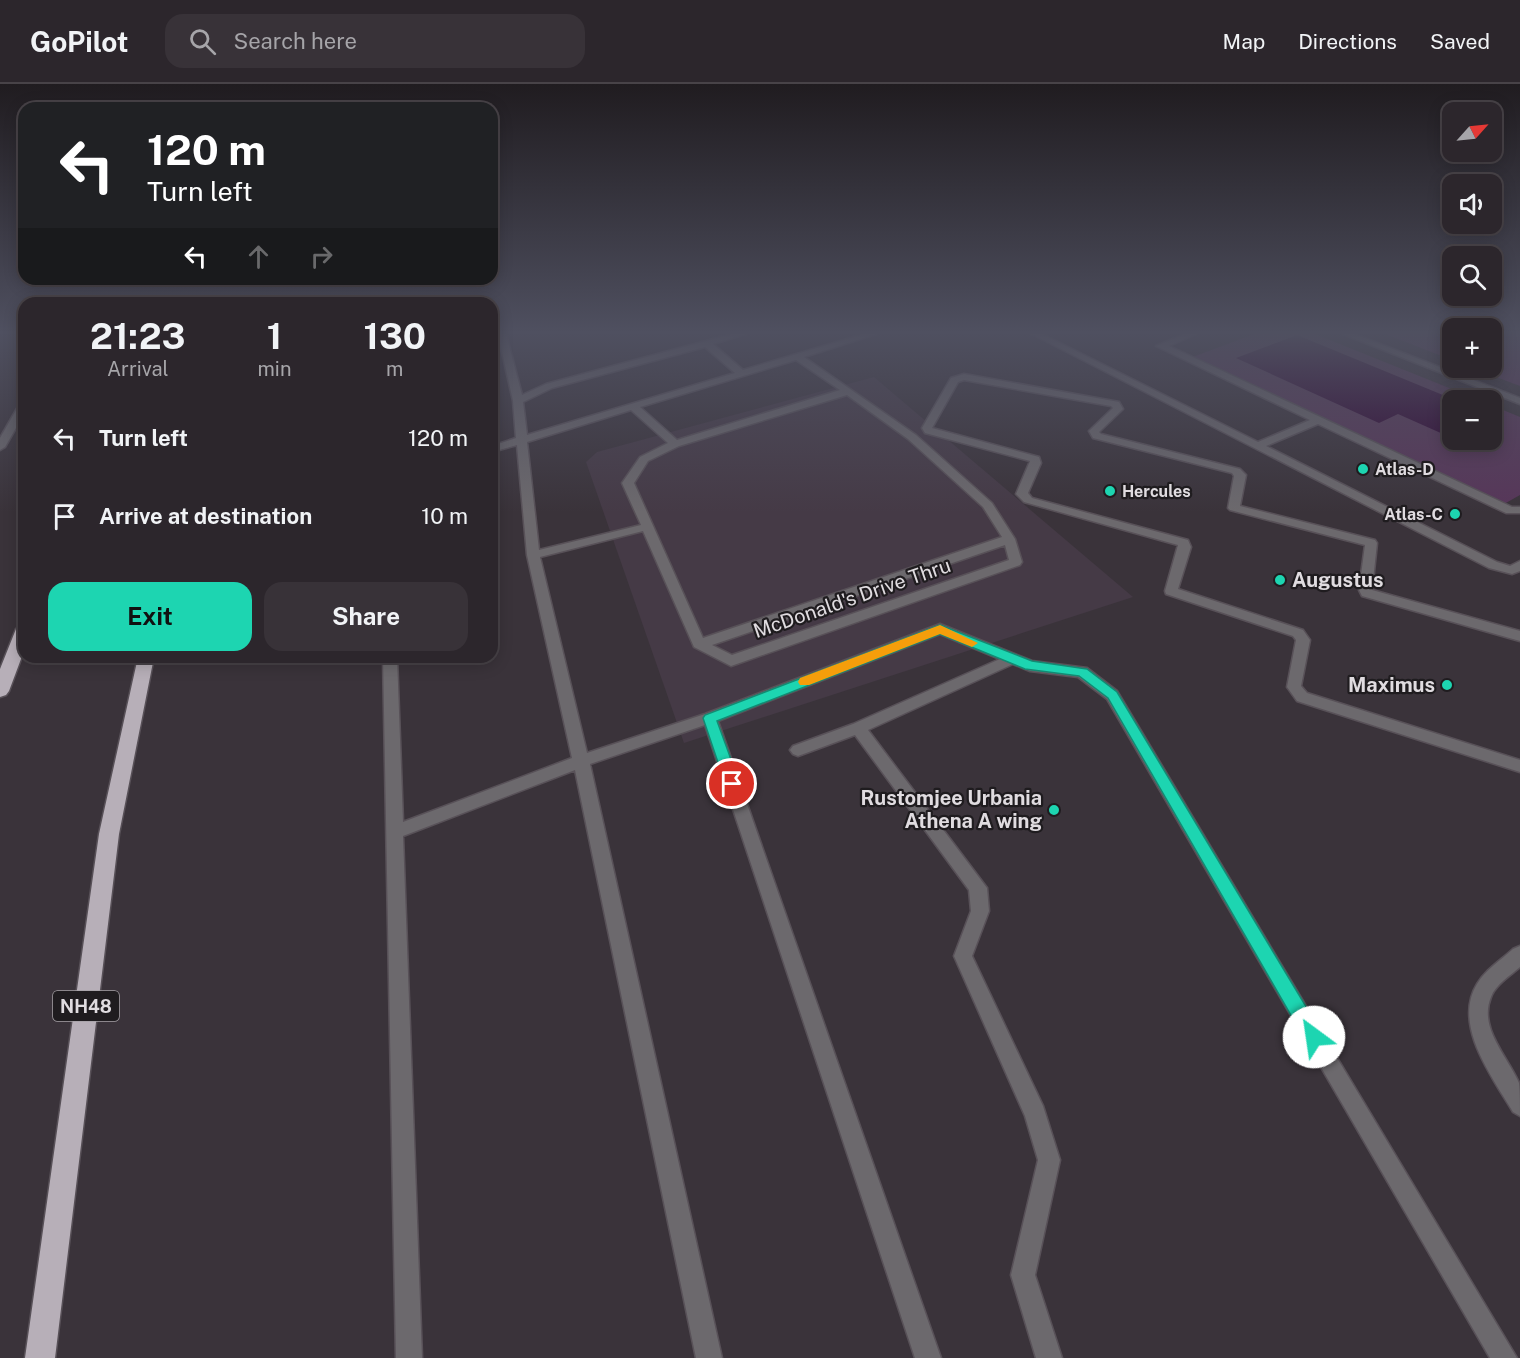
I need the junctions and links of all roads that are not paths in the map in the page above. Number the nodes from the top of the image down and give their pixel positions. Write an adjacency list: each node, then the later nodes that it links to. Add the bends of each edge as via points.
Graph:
1 (516, 393): 11 (street)
2 (534, 393): 11 (street)
3 (673, 393): 13 (street)
4 (840, 393): 17 (street)
5 (851, 393): 23 (street, McDonald's Drive Thru, via 912,436 988,505)
6 (946, 393): 37 (street, via 927,428 929,431 1035,459 1022,494 1025,498 1184,543 1171,591 1298,633 1303,640 1294,687 1302,696)
7 (1056, 393): 26 (street, via 1115,404 1118,409 1094,431 1097,436 1236,471 1240,475 1234,508 1371,543 1367,592)
8 (1156, 393): 18 (street)
9 (1260, 393): 15 (street)
10 (1501, 393): 12 (street)
11 (518, 401): 16 (street)
12 (1520, 401)
13 (632, 406): 16 (street); 17 (street)
14 (18, 416): 19 (street)
15 (1317, 421): 18 (street); 21 (street, via 1509,511)
16 (524, 440): 20 (street); 24 (street)
17 (675, 444): 22 (street, via 644,459 628,483)
18 (1260, 445): 25 (street, via 1494,565 1512,570)
19 (0, 447)
20 (498, 447)
21 (1520, 510)
22 (647, 528): 24 (street); 28 (street)
23 (1009, 539): 28 (street); 28 (street, McDonald's Drive Thru, via 1016,562 731,661)
24 (533, 555): 36 (street)
25 (1520, 565)
26 (1520, 636)
27 (18, 644): 32 (highway)
28 (699, 644)
29 (1012, 659): 33 (street, via 940,629); 34 (street); 46 (street, via 1030,666 1082,672 1112,695)
30 (145, 663): 41 (highway, NH48, via 109,834)
31 (390, 663): 38 (street)
32 (0, 691)
33 (710, 718): 36 (street); 44 (street)
34 (858, 728): 35 (street); 45 (street, via 978,888 980,910 963,956 1035,1114 1049,1160 1023,1275)
35 (798, 750)
36 (581, 761): 38 (street); 43 (street)
37 (1520, 766)
38 (394, 831): 42 (street)
39 (1520, 955): 40 (street, via 1482,994 1479,1018 1490,1050)
40 (1520, 1105)
41 (40, 1358)
42 (409, 1358)
43 (709, 1358)
44 (928, 1358)
45 (1049, 1358)
46 (1504, 1358)

